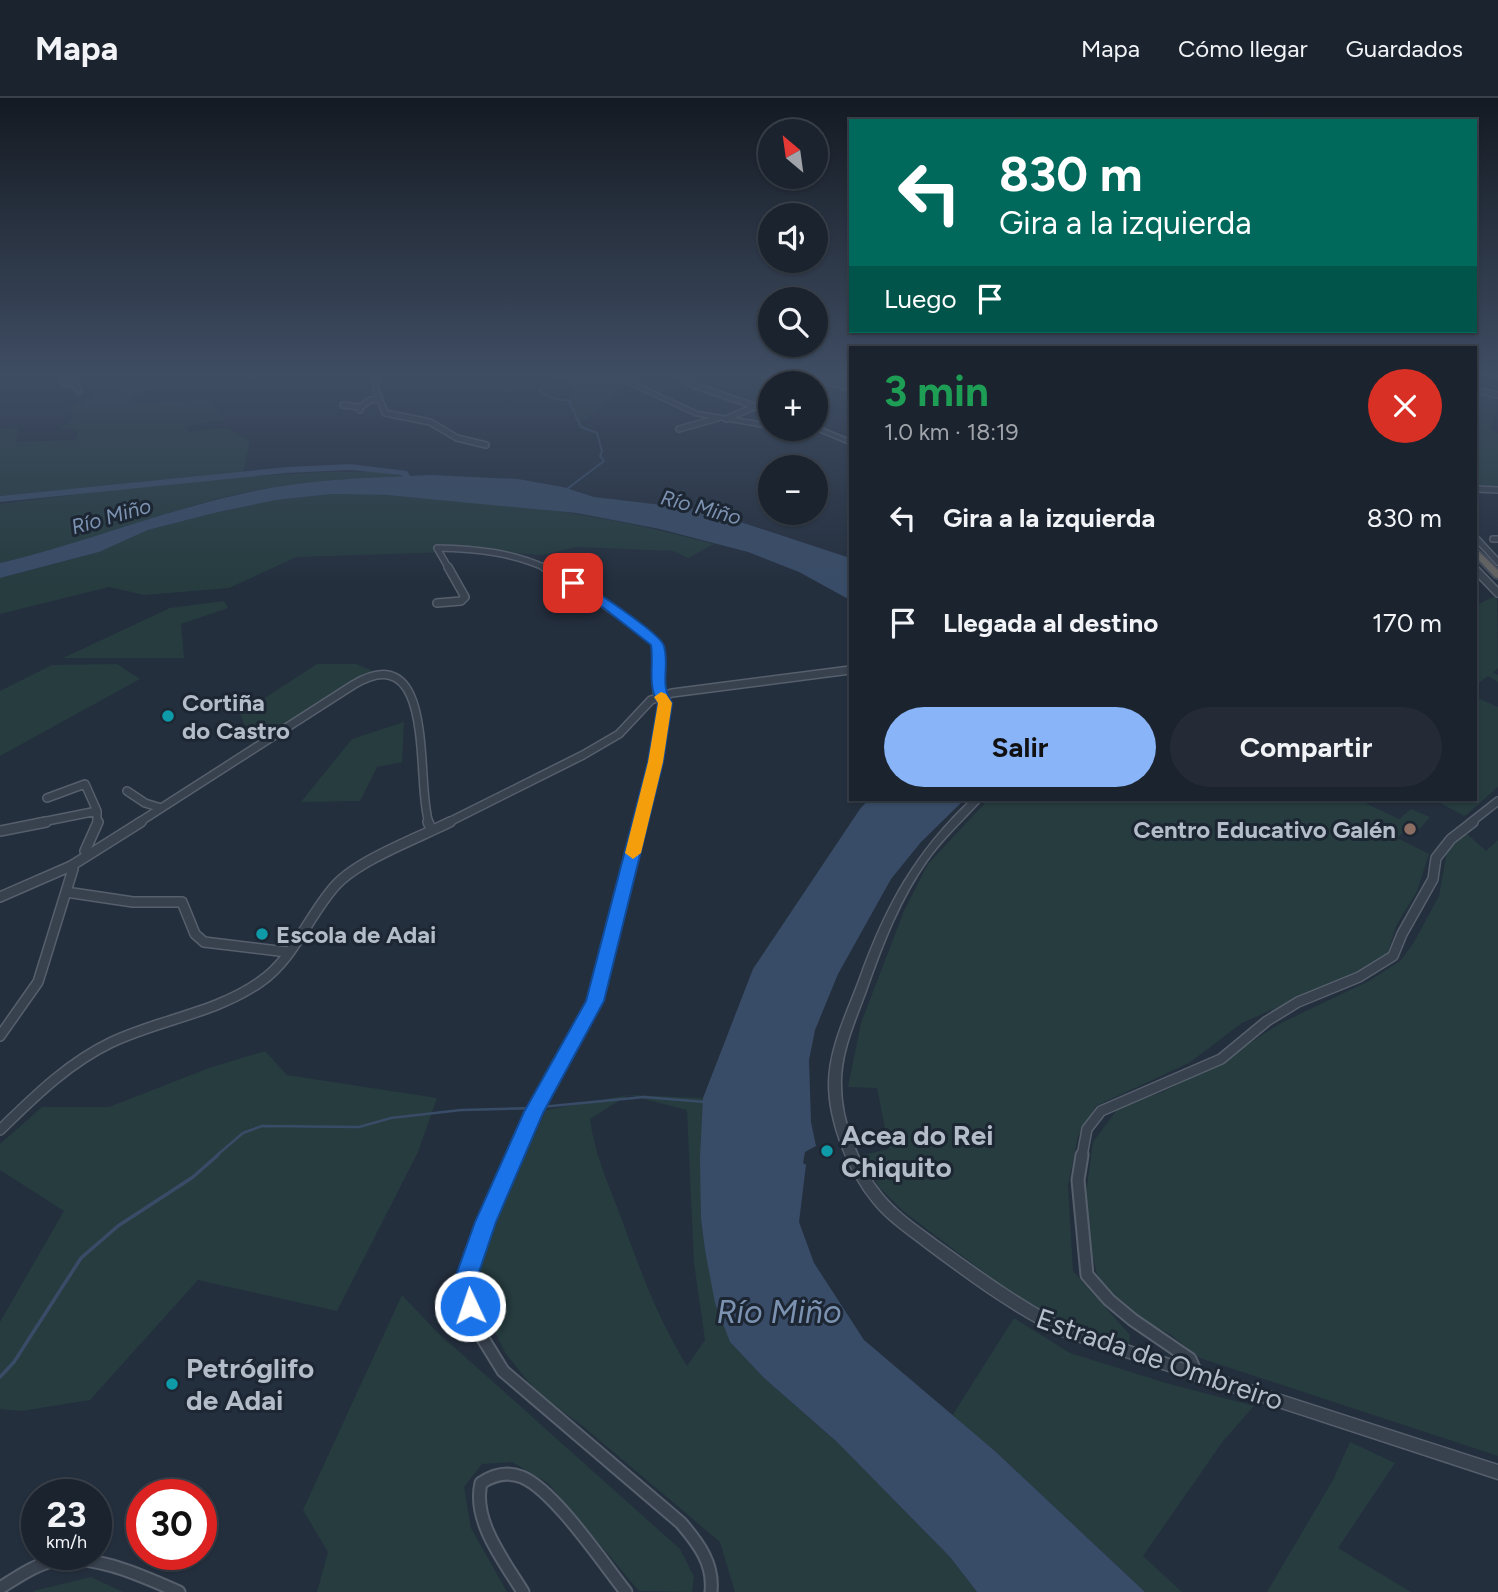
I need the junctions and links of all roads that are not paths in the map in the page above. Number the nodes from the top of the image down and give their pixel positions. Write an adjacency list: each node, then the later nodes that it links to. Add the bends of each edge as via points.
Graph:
1 (481, 444): 2 (street)
2 (486, 445)
3 (1477, 489): 4 (street)
4 (1498, 490)
5 (1477, 539): 7 (street)
6 (1477, 553): 9 (highway)
7 (1498, 562)
8 (1477, 571): 10 (street)
9 (1498, 575)
10 (1498, 593)
11 (437, 603): 13 (street, via 465,597 437,548 485,550 533,560 610,607 657,643)
12 (849, 670): 13 (street)
13 (660, 695): 20 (street, via 619,734); 35 (street, via 665,703 655,762 595,1001 534,1112 485,1222 465,1281 482,1337 503,1371 681,1523 708,1560)
14 (127, 791): 18 (street)
15 (47, 797): 19 (street, via 85,784)
16 (975, 801): 29 (street, Estrada de Ombreiro, via 914,868 864,981 834,1083 853,1155 868,1186 900,1220 1031,1315 1067,1332)
17 (1498, 801): 29 (street, via 1451,839 1436,858 1433,879 1393,956 1359,977 1298,1002 1221,1059 1101,1111 1087,1129 1078,1180 1087,1275 1133,1320 1190,1360)
18 (162, 808): 20 (street, via 367,678 389,674 403,682 417,713); 22 (street)
19 (97, 811): 21 (street); 22 (street)
20 (431, 829): 26 (street, via 332,886)
21 (0, 831)
22 (88, 853): 23 (street)
23 (66, 868): 24 (street, via 73,869); 25 (street)
24 (66, 892): 26 (street, via 133,902 182,902 195,934 204,942); 27 (street, via 38,982)
25 (0, 897)
26 (288, 952): 28 (street, via 262,981 95,1050 61,1071)
27 (0, 1036)
28 (0, 1130)
29 (1197, 1375): 30 (street, Estrada de Ombreiro)
30 (1498, 1472)
31 (0, 1588): 32 (street, via 54,1561 88,1561)
32 (179, 1592)
33 (523, 1592): 34 (street, via 485,1529 478,1502 480,1486 488,1477 523,1477 544,1493)
34 (626, 1592)
35 (711, 1592)

